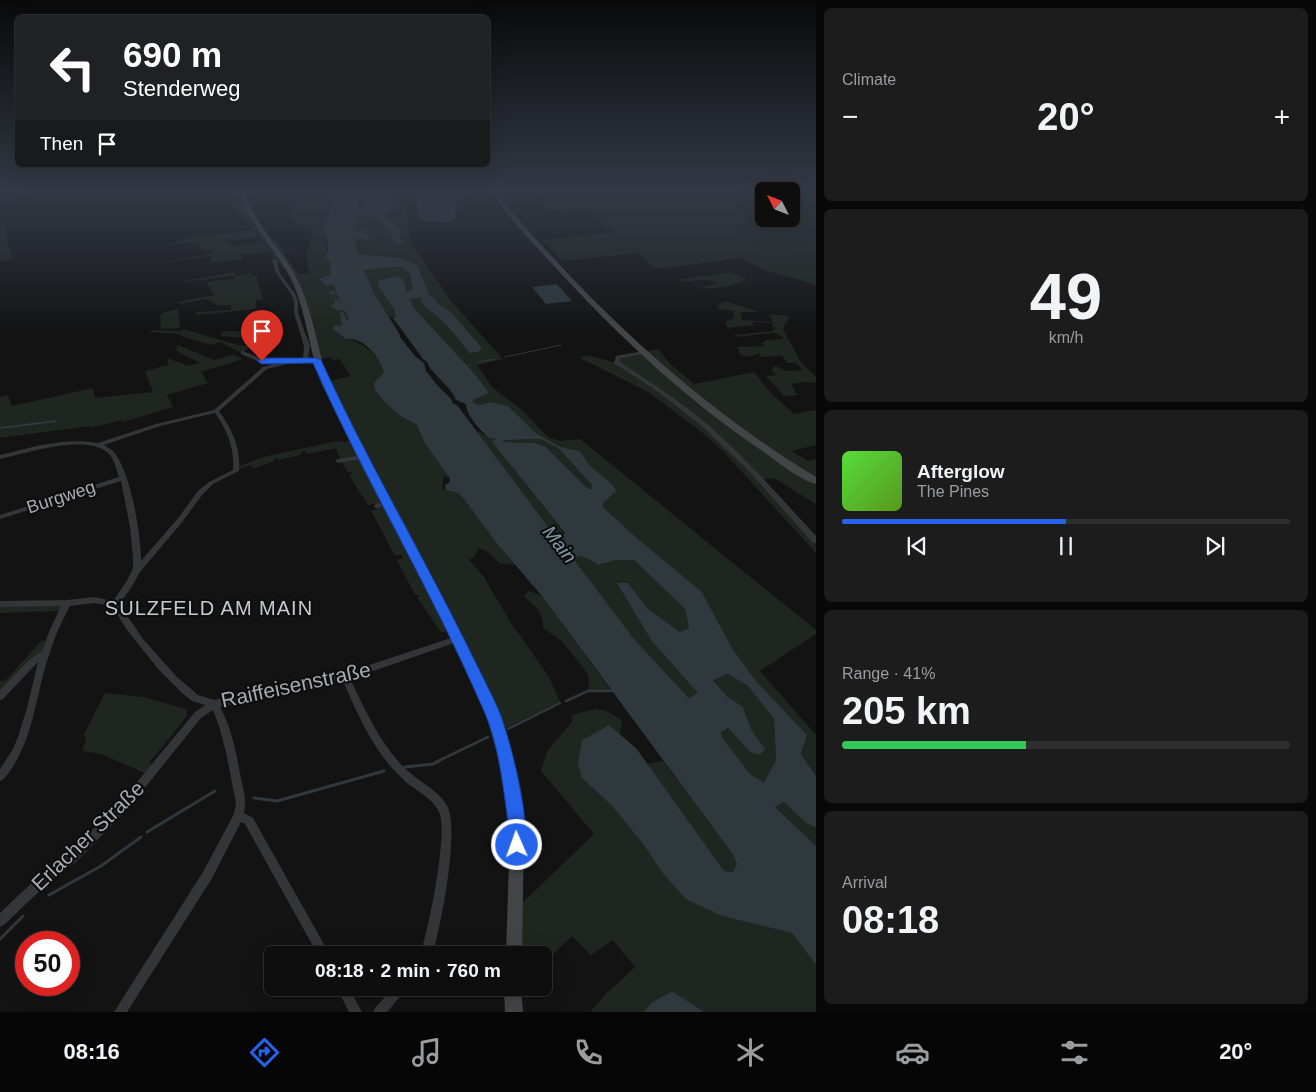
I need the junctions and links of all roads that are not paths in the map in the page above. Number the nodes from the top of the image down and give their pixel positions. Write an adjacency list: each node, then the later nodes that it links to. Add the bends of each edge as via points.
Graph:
1 (268, 239): 8 (main road, via 294,280 303,303)
2 (535, 239): 5 (main road, via 581,292)
3 (274, 260): 7 (street, via 278,273 296,301 296,313 307,346)
4 (243, 353): 6 (street, via 262,361)
5 (643, 353): 15 (main road, via 730,424); 17 (street, via 618,357 617,363 662,392 705,426)
6 (296, 360): 7 (street); 9 (street, via 265,368)
7 (305, 360): 8 (street)
8 (316, 360): 12 (main road)
9 (216, 411): 10 (street, via 149,427); 18 (street, via 228,427 236,471 211,483 200,493 182,519)
10 (98, 445): 11 (street, via 50,446); 14 (street, via 114,455)
11 (0, 457)
12 (363, 457): 13 (street); 22 (main road)
13 (338, 461)
14 (122, 478): 16 (street, Burgweg); 18 (street, via 134,528)
15 (816, 481)
16 (0, 517)
17 (816, 541)
18 (137, 570): 21 (street)
19 (67, 603): 20 (street); 21 (street, via 94,600); 23 (street)
20 (0, 604)
21 (115, 604): 26 (street, Raiffeisenstraße, via 125,623 169,674 196,698)
22 (457, 639): 24 (street, Raiffeisenstraße); 32 (main road, via 492,712 508,766 517,829)
23 (45, 653): 25 (street); 27 (street, via 24,734)
24 (344, 677): 26 (street, Raiffeisenstraße); 31 (street, via 387,756 437,801 446,816 447,832)
25 (0, 696)
26 (214, 704): 28 (street, via 220,713 228,747 241,803); 29 (street, Erlacher Straße, via 198,715 127,802 72,857)
27 (0, 777)
28 (240, 816): 30 (street, via 249,821); 36 (street, via 208,876)
29 (0, 921)
30 (319, 946)
31 (429, 946)
32 (514, 946)
33 (347, 996): 37 (street)
34 (393, 996): 38 (street)
35 (513, 996): 39 (main road)
36 (120, 1012)
37 (356, 1012)
38 (379, 1012)
39 (514, 1012)

